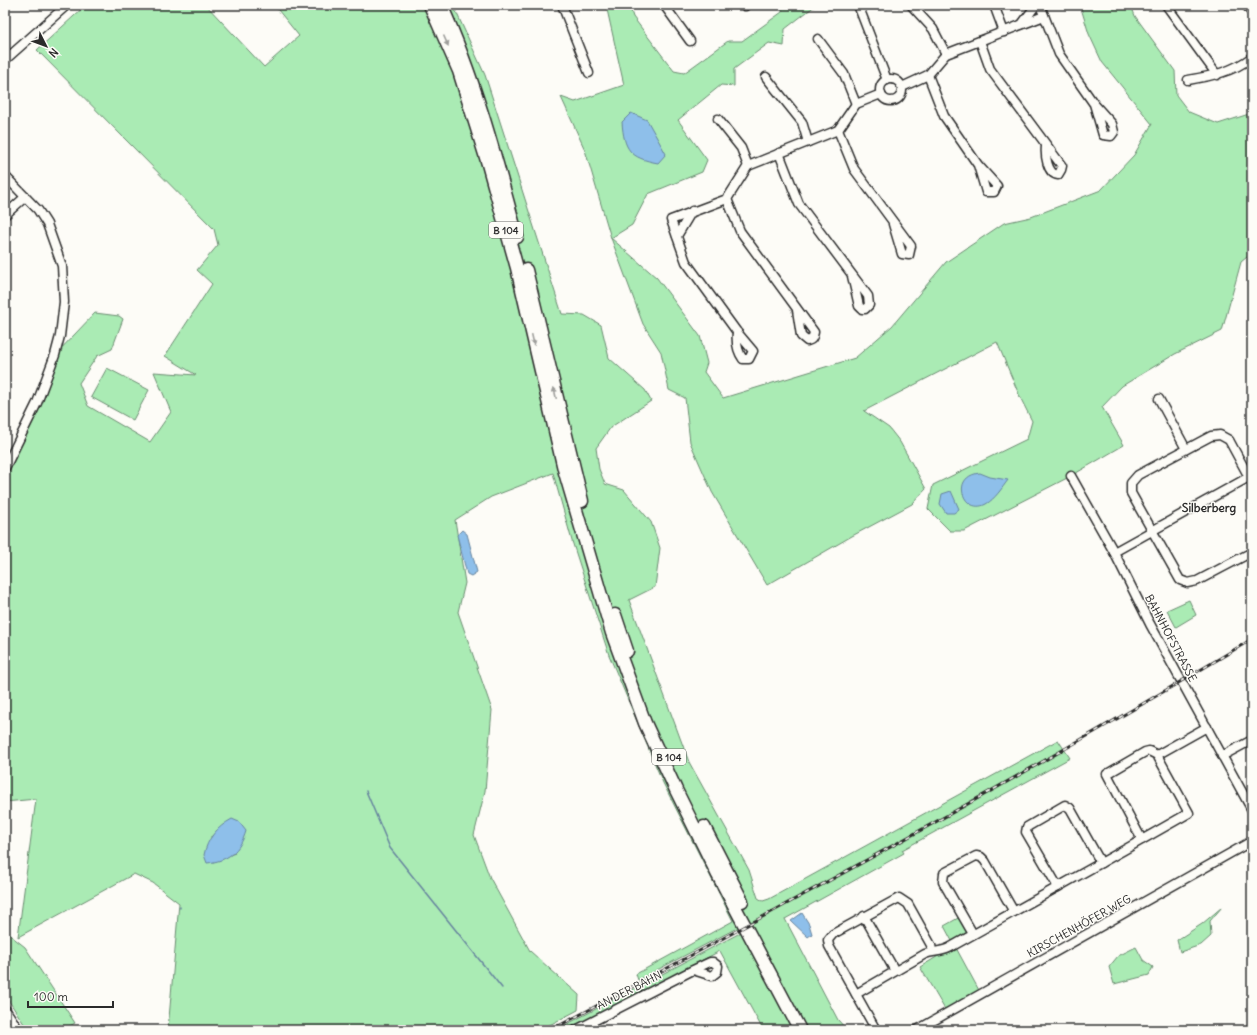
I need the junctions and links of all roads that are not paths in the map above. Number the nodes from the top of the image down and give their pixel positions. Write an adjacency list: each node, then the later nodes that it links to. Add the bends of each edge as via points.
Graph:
1 (67, 5): 22 (street)
2 (430, 5): 52 (highway, B 104, one-way to 52, via 459,71 488,164)
3 (441, 5): 52 (highway, B 104, one-way to 3, via 525,266 497,164 467,66)
4 (664, 5): 18 (street)
5 (858, 5): 27 (street)
6 (911, 5): 20 (street, via 933,29)
7 (994, 5): 16 (street)
8 (1036, 5): 15 (street)
9 (1040, 5): 14 (street)
10 (1166, 5): 25 (street)
11 (1246, 5): 13 (street)
12 (565, 6): 23 (street)
13 (1252, 13)
14 (1044, 16): 15 (street); 32 (street, via 1059,54)
15 (1022, 24): 16 (street)
16 (1004, 32): 19 (street)
17 (818, 39): 31 (street, via 844,74)
18 (690, 41)
19 (980, 41): 20 (street); 36 (street, via 990,70)
20 (946, 54): 24 (street)
21 (1252, 58): 25 (street)
22 (5, 60)
23 (589, 73)
24 (928, 75): 29 (street); 38 (street, via 944,116)
25 (1218, 75): 28 (street)
26 (766, 77): 35 (street, via 802,122)
27 (887, 80): 29 (street, via 896,80); 30 (street, via 881,86)
28 (1188, 80)
29 (902, 87): 30 (street, via 896,101 887,100)
30 (881, 94): 31 (street)
31 (856, 104): 34 (street)
32 (1094, 104)
33 (718, 119): 39 (street, via 742,148)
34 (838, 130): 35 (street); 45 (street, via 854,170)
35 (808, 142): 37 (street)
36 (1046, 146)
37 (779, 153): 39 (street); 47 (street, via 799,204)
38 (978, 165)
39 (748, 166): 42 (street)
40 (5, 176): 41 (street)
41 (25, 197): 44 (street); 53 (street, via 38,210 51,233 62,266 64,302 60,336 38,403)
42 (727, 198): 43 (street); 48 (street, via 740,231)
43 (692, 211): 46 (street); 46 (street, via 671,220)
44 (5, 214)
45 (893, 224)
46 (677, 236): 49 (street, via 686,262)
47 (852, 276)
48 (797, 310)
49 (737, 332)
50 (1158, 400): 51 (street)
51 (1186, 449): 55 (street, via 1211,436 1220,435 1229,440); 56 (street, via 1138,475 1132,483 1131,493)
52 (567, 463): 78 (highway, B 104, via 612,633 645,722 715,868); 79 (highway, B 104, via 618,626 675,771)
53 (5, 468)
54 (1071, 476): 57 (street, BAHNHOFSTRASSE)
55 (1251, 480): 56 (street)
56 (1152, 532): 57 (street); 58 (street, via 1174,572 1180,580 1188,583 1197,581)
57 (1114, 552): 59 (street, BAHNHOFSTRASSE)
58 (1252, 552)
59 (1207, 727): 61 (street); 62 (street, BAHNHOFSTRASSE)
60 (1252, 740): 62 (street)
61 (1157, 755): 64 (street, via 1189,813); 64 (street, via 1145,752 1107,774)
62 (1222, 756): 63 (street, BAHNHOFSTRASSE)
63 (1252, 810)
64 (1142, 840): 66 (street)
65 (1252, 841): 81 (street, KIRSCHENHÖFER WEG)
66 (1101, 863): 67 (street); 67 (street, via 1070,808 1065,805 1027,827 1026,832)
67 (1058, 887): 68 (street)
68 (1014, 912): 70 (street); 70 (street, via 981,857 976,856 944,873 943,882)
69 (864, 916): 71 (street, via 894,899 902,898 908,904); 73 (street); 74 (street, via 833,934 828,940)
70 (973, 934): 71 (street, via 944,951)
71 (932, 951): 73 (street)
72 (693, 970): 77 (street, AN DER BAHN)
73 (895, 971): 74 (street)
74 (856, 994): 80 (street)
75 (5, 1008): 76 (street)
76 (19, 1030)
77 (576, 1030)
78 (800, 1030)
79 (809, 1030)
80 (876, 1030)
81 (917, 1030)

